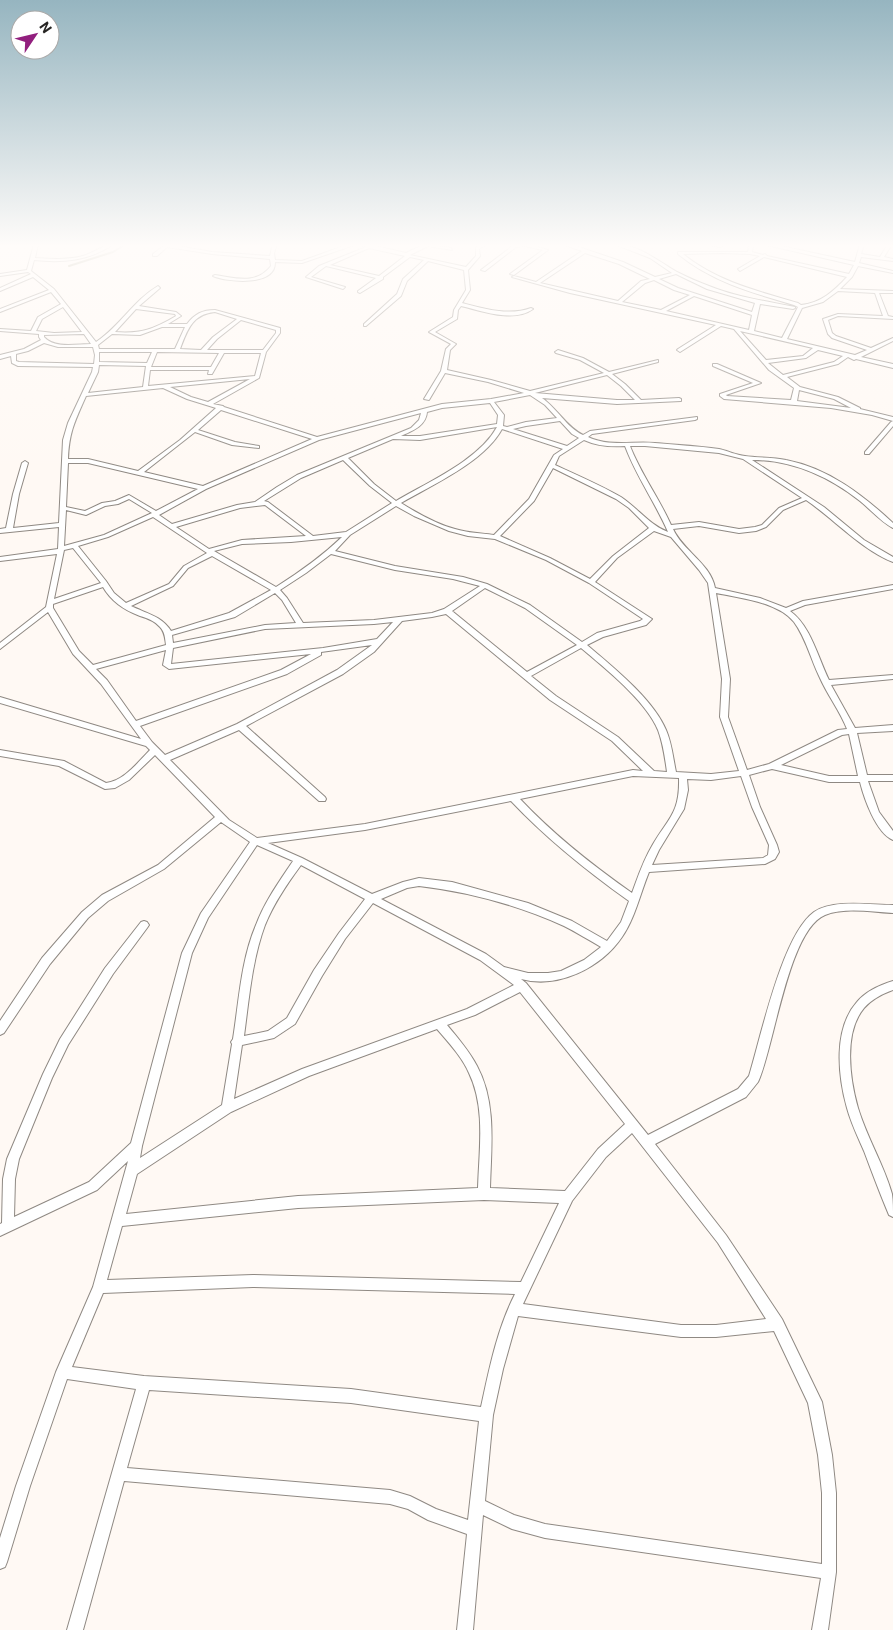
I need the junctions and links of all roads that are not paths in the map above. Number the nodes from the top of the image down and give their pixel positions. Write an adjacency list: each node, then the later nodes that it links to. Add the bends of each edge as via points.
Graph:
1 (39, 320): 20 (street)
2 (76, 320): 23 (street)
3 (123, 320): 24 (street)
4 (170, 320): 17 (street)
5 (191, 320): 14 (street)
6 (238, 320): 34 (street, via 214,338)
7 (248, 320): 36 (street, via 278,329)
8 (371, 320): 15 (street)
9 (451, 320): 49 (street, via 431,332 454,342 447,352)
10 (698, 320): 16 (street)
11 (753, 320): 21 (street)
12 (793, 320): 26 (street)
13 (825, 320): 30 (street, via 834,337)
14 (187, 325): 17 (street); 33 (street)
15 (366, 325)
16 (720, 325): 18 (street); 31 (street)
17 (162, 326): 24 (street, via 140,335)
18 (736, 329): 21 (street); 43 (street)
19 (0, 330): 20 (street)
20 (33, 332): 22 (street)
21 (751, 332): 26 (street)
22 (42, 333): 23 (street); 27 (street)
23 (86, 333): 28 (street)
24 (112, 333): 28 (street)
25 (893, 339): 30 (street)
26 (784, 340): 29 (street)
27 (43, 341): 28 (street, via 64,346); 38 (street)
28 (96, 347): 32 (street); 44 (street)
29 (817, 348): 39 (street); 43 (street, via 804,357)
30 (870, 349): 41 (street)
31 (680, 350)
32 (155, 351): 33 (street); 47 (street)
33 (177, 351): 34 (street)
34 (203, 351): 35 (street)
35 (223, 351): 36 (street); 48 (street)
36 (264, 352): 52 (street)
37 (558, 352): 50 (street, via 576,356)
38 (13, 354): 40 (street); 44 (street, via 14,362 18,364)
39 (846, 356): 41 (street); 51 (street, via 836,363)
40 (0, 357)
41 (854, 358): 46 (street)
42 (656, 361): 50 (street)
43 (764, 362): 51 (street)
44 (97, 365): 47 (street); 58 (street)
45 (715, 365): 62 (street, via 758,383 723,394 726,398)
46 (893, 366)
47 (148, 367): 48 (street); 55 (street)
48 (212, 370): 53 (street)
49 (444, 371): 57 (street); 59 (street)
50 (607, 372): 57 (street); 63 (street)
51 (782, 376): 56 (street)
52 (256, 377): 53 (street); 64 (street)
53 (204, 381): 54 (street)
54 (164, 386): 55 (street); 64 (street)
55 (145, 388): 58 (street)
56 (798, 388): 62 (street); 67 (street, via 836,398)
57 (534, 394): 60 (street); 63 (street, via 593,401); 69 (street)
58 (84, 395): 82 (street, via 67,432)
59 (427, 399)
60 (491, 400): 66 (street); 71 (street, via 501,415)
61 (679, 400): 63 (street)
62 (794, 401): 67 (street)
63 (640, 402)
64 (209, 404): 65 (street)
65 (221, 407): 72 (street); 75 (street)
66 (424, 411): 73 (street, via 421,422); 75 (street)
67 (863, 412): 70 (street)
68 (694, 418): 74 (street, via 605,429)
69 (560, 419): 71 (street); 74 (street)
70 (893, 421): 79 (street)
71 (503, 427): 73 (street, via 420,438); 78 (street); 89 (street, via 475,457)
72 (194, 430): 77 (street, via 234,444); 85 (street)
73 (394, 438): 80 (street)
74 (582, 438): 76 (street, via 606,444); 78 (street)
75 (317, 440): 86 (street)
76 (627, 444): 81 (street, via 719,451); 95 (street)
77 (257, 447)
78 (567, 448): 84 (street)
79 (867, 453)
80 (344, 458): 88 (street, via 289,480); 89 (street)
81 (745, 458): 87 (street); 94 (street, via 781,458 807,467 866,501)
82 (66, 461): 85 (street, via 88,461); 90 (street)
83 (25, 462): 97 (street)
84 (550, 464): 96 (street, via 618,498); 101 (street, via 532,500)
85 (139, 473): 86 (street)
86 (204, 488): 91 (street)
87 (806, 498): 95 (street, via 781,509 764,526 756,529 739,531 699,524); 108 (street, via 862,541)
88 (258, 503): 93 (street); 102 (street, via 272,506)
89 (397, 504): 99 (street); 101 (street, via 451,530)
90 (64, 508): 91 (street, via 86,513 104,504 131,498); 92 (street)
91 (155, 514): 93 (street); 103 (street, via 113,534)
92 (62, 525): 97 (street); 104 (street)
93 (172, 526): 105 (street)
94 (893, 526)
95 (669, 527): 100 (street)
96 (653, 528): 100 (street); 109 (street, via 615,557)
97 (9, 530): 98 (street)
98 (0, 531)
99 (348, 534): 102 (street); 106 (street)
100 (673, 536): 114 (street, via 702,570)
101 (496, 537): 109 (street)
102 (312, 538): 105 (street, via 242,542)
103 (74, 546): 104 (street); 110 (street)
104 (61, 550): 107 (street); 115 (street)
105 (210, 552): 113 (street); 116 (street, via 186,567 171,585)
106 (330, 552): 111 (street); 113 (street)
107 (0, 559)
108 (893, 560)
109 (591, 582): 123 (street, via 648,619 607,632)
110 (105, 584): 115 (street); 116 (street, via 114,598)
111 (485, 585): 117 (street); 123 (street, via 520,603)
112 (893, 587): 118 (street, via 803,602)
113 (276, 589): 120 (street, via 286,598); 121 (street, via 232,614)
114 (712, 590): 118 (street); 141 (street, via 726,679 724,717)
115 (50, 605): 125 (street); 127 (street, via 76,652)
116 (125, 606): 121 (street, via 163,624)
117 (448, 611): 119 (street); 128 (street)
118 (785, 611): 130 (street, via 797,622)
119 (399, 620): 120 (street); 122 (street)
120 (300, 624): 124 (street, via 265,627)
121 (169, 634): 124 (street)
122 (380, 641): 126 (street); 133 (street, via 340,672)
123 (582, 645): 128 (street); 142 (street, via 655,718 660,726)
124 (171, 646): 126 (street, via 167,665 170,667); 127 (street)
125 (0, 647)
126 (323, 650): 132 (street, via 284,672)
127 (91, 668): 132 (street)
128 (526, 676): 140 (street, via 614,739)
129 (893, 677): 130 (street)
130 (826, 683): 135 (street)
131 (0, 700): 136 (street)
132 (136, 724): 136 (street)
133 (240, 726): 138 (street); 147 (street)
134 (893, 728): 135 (street)
135 (853, 731): 139 (street, via 841,732); 144 (street)
136 (152, 747): 137 (street, via 120,784 110,787 61,764); 138 (street)
137 (0, 753)
138 (164, 759): 148 (street)
139 (772, 766): 141 (street); 144 (street, via 816,778)
140 (651, 773): 142 (street); 146 (street, via 634,773)
141 (745, 773): 143 (street); 152 (street, via 773,845 772,857)
142 (672, 776): 143 (street)
143 (683, 777): 152 (street, via 685,795 681,809 654,849)
144 (862, 777): 145 (street); 149 (street, via 876,815)
145 (893, 778)
146 (513, 797): 150 (street, via 365,827); 154 (street, via 569,852)
147 (322, 798)
148 (221, 817): 150 (street); 162 (street, via 162,867 105,898 84,914 46,961)
149 (893, 837)
150 (255, 841): 151 (street); 167 (street, via 204,916 186,953)
151 (299, 860): 153 (street); 163 (street, via 273,898 260,926)
152 (646, 869): 154 (street)
153 (372, 898): 157 (street, via 419,882 452,886 552,916); 158 (street); 163 (street, via 342,936 291,1020 270,1035)
154 (634, 900): 157 (street, via 622,930)
155 (893, 909): 166 (street, via 833,909 818,914 810,921 786,965 754,1079 742,1093)
156 (144, 925): 173 (street, via 109,971 64,1042 47,1077 13,1159)
157 (609, 947): 158 (street, via 589,962 560,975 535,978)
158 (503, 970): 160 (street)
159 (893, 985): 171 (street, via 864,1000 847,1030 845,1051 853,1109)
160 (522, 986): 161 (street, via 471,1012); 165 (street)
161 (439, 1023): 164 (street, via 306,1072); 169 (street, via 465,1057 479,1084 484,1115)
162 (0, 1030)
163 (236, 1042): 164 (street)
164 (227, 1108): 168 (street)
165 (634, 1124): 166 (street); 170 (street, via 602,1153)
166 (647, 1142): 177 (street, via 722,1239)
167 (136, 1146): 168 (street); 173 (street, via 93,1186)
168 (132, 1170): 172 (street)
169 (484, 1194): 170 (street); 172 (street, via 298,1202)
170 (568, 1198): 175 (street)
171 (893, 1211)
172 (117, 1221): 174 (street)
173 (4, 1228)
174 (99, 1287): 175 (street, via 254,1281); 178 (street)
175 (523, 1288): 176 (street)
176 (514, 1309): 177 (street, via 681,1331 716,1331); 180 (street)
177 (777, 1324): 185 (street, via 814,1402 829,1493)
178 (63, 1372): 179 (street); 184 (street)
179 (144, 1383): 180 (street, via 351,1396); 181 (street)
180 (486, 1415): 182 (street)
181 (119, 1474): 183 (street, via 390,1497); 186 (street)
182 (478, 1505): 183 (street); 185 (street, via 512,1522 545,1531)
183 (475, 1530): 187 (street)
184 (0, 1562)
185 (829, 1572): 188 (street)
186 (74, 1630)
187 (466, 1630)
188 (820, 1630)

